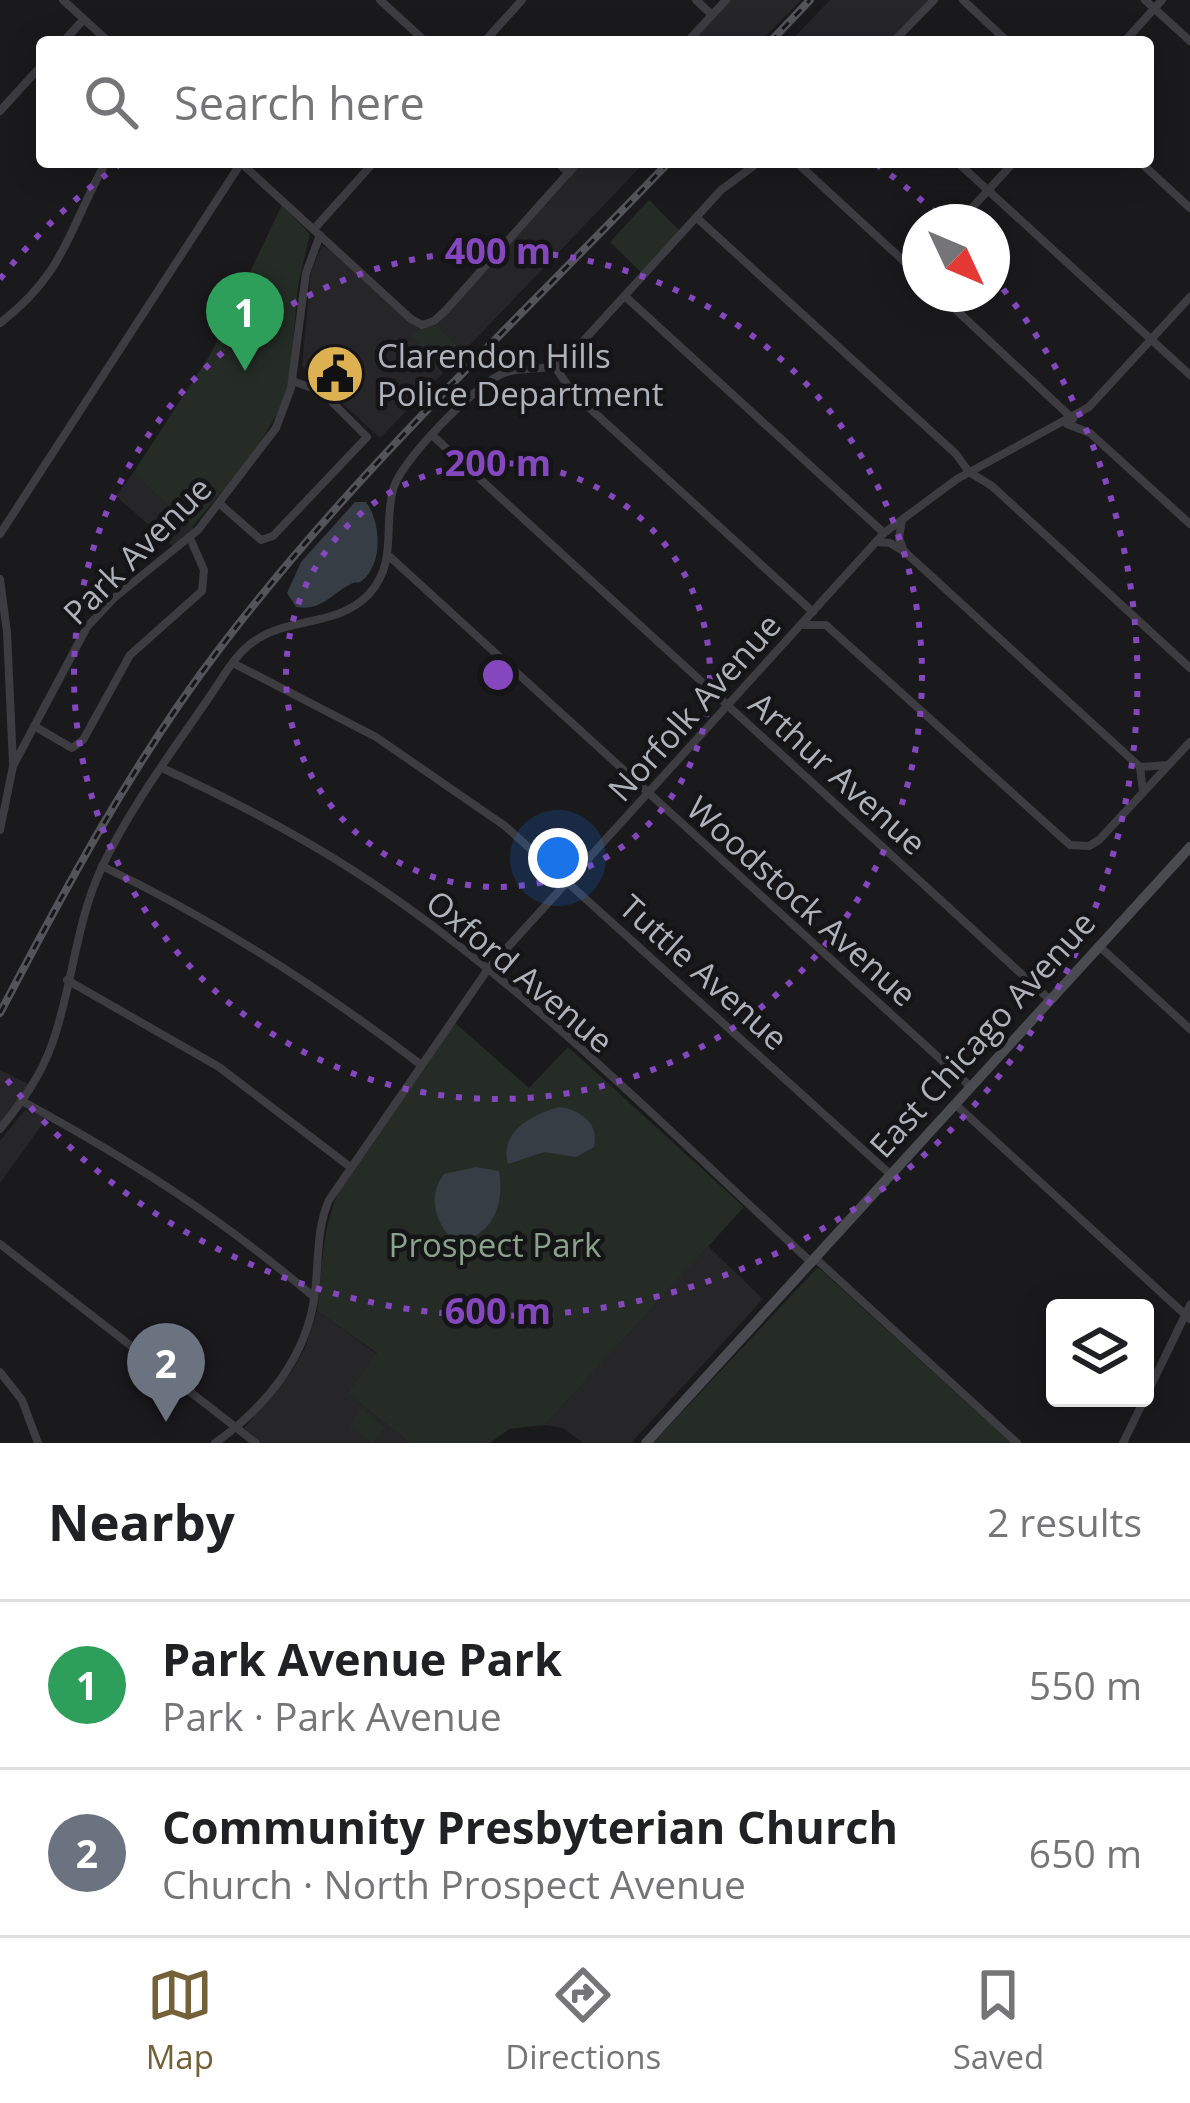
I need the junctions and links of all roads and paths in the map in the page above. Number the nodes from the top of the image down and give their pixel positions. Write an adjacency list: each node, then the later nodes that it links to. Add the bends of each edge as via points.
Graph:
1 (63, 0): 12 (street)
2 (380, 0): 15 (street)
3 (522, 0): 16 (street)
4 (696, 0): 11 (street)
5 (726, 0): 11 (street)
6 (934, 0): 18 (street)
7 (963, 0): 19 (street)
8 (1145, 0): 10 (street)
9 (1162, 0): 10 (street)
10 (1154, 8): 20 (street); 21 (street)
11 (712, 15): 17 (street)
12 (84, 19): 13 (street); 14 (street)
13 (68, 36)
14 (102, 36)
15 (419, 36)
16 (489, 36)
17 (693, 36)
18 (899, 36)
19 (1002, 36)
20 (1129, 36)
21 (1190, 41)
22 (36, 72): 23 (street)
23 (0, 111)
24 (103, 168): 45 (street, via 55,268)
25 (237, 168): 62 (street)
26 (248, 168): 40 (street)
27 (369, 168): 40 (street)
28 (564, 168): 35 (street)
29 (572, 168): 35 (street)
30 (750, 168): 39 (street)
31 (803, 168): 41 (street)
32 (963, 168): 36 (street)
33 (1009, 168): 36 (street)
34 (1147, 168): 38 (street)
35 (568, 172): 40 (street, via 427,325 410,319)
36 (988, 191): 37 (street); 46 (street)
37 (976, 204)
38 (1190, 208)
39 (697, 218): 43 (street); 56 (street)
40 (317, 232): 49 (street, Park Avenue)
41 (902, 257)
42 (1190, 297): 46 (street, Norfolk Avenue)
43 (627, 298): 47 (street); 61 (street)
44 (958, 312): 51 (street)
45 (0, 323)
46 (1152, 340): 48 (street); 50 (street, Norfolk Avenue)
47 (555, 367): 54 (street, via 492,379); 69 (street, via 573,393)
48 (1190, 375)
49 (292, 381): 58 (street, Park Avenue, via 268,440); 58 (street, via 322,391 367,437 273,536 261,540)
50 (1089, 407): 51 (street, Norfolk Avenue); 53 (street)
51 (1073, 419): 52 (street, Norfolk Avenue)
52 (1063, 424): 53 (street); 55 (street, Norfolk Avenue)
53 (1090, 433): 60 (street)
54 (434, 436): 66 (street, via 394,486); 74 (street, Arthur Avenue)
55 (998, 457): 56 (street, Norfolk Avenue); 57 (street, via 989,465)
56 (969, 472): 57 (street); 59 (street, Norfolk Avenue)
57 (992, 486): 73 (street)
58 (220, 504): 63 (street, Park Avenue)
59 (904, 517): 61 (street, Norfolk Avenue); 65 (street, via 898,530)
60 (1190, 524)
61 (884, 533): 64 (street, Norfolk Avenue)
62 (0, 534)
63 (190, 538): 75 (street, Park Avenue, via 94,619); 75 (street, via 204,570 202,591 130,655 83,740 72,748)
64 (875, 542): 65 (street); 68 (street, Norfolk Avenue)
65 (905, 552): 80 (street)
66 (389, 556): 72 (street, via 355,607 262,636); 82 (street, Woodstock Avenue)
67 (0, 579): 79 (street)
68 (822, 602): 69 (street, Norfolk Avenue); 70 (street)
69 (813, 613): 71 (street, Norfolk Avenue)
70 (826, 625): 71 (street); 83 (street, via 1058,837 1082,847 1099,840)
71 (800, 627): 74 (street, Norfolk Avenue)
72 (233, 663): 81 (street); 87 (street, Tuttle Avenue, via 410,758)
73 (1190, 668)
74 (728, 705): 82 (street, Norfolk Avenue); 91 (street, Arthur Avenue)
75 (34, 726): 79 (street, Park Avenue)
76 (1190, 742): 78 (street)
77 (1190, 754): 78 (street)
78 (1173, 761): 80 (street); 83 (street)
79 (13, 766): 84 (street, Park Avenue)
80 (1140, 767): 83 (street)
81 (162, 768): 86 (street); 89 (street, Oxford Avenue, via 334,858)
82 (648, 793): 87 (street, Norfolk Avenue); 94 (street, Woodstock Avenue)
83 (1143, 793)
84 (0, 830)
85 (1190, 847): 88 (main road, East Chicago Avenue)
86 (102, 866): 90 (street); 93 (street, via 271,956)
87 (568, 880): 89 (street, Norfolk Avenue); 99 (street, Tuttle Avenue)
88 (1099, 946): 91 (main road, East Chicago Avenue); 92 (street)
89 (488, 969): 93 (street, Norfolk Avenue); 101 (street, Oxford Avenue)
90 (67, 980): 95 (street, via 53,1042); 98 (street, via 219,1067)
91 (1050, 1000): 94 (main road, East Chicago Avenue)
92 (1190, 1029)
93 (420, 1064): 98 (street, Norfolk Avenue)
94 (970, 1088): 96 (main road, East Chicago Avenue)
95 (22, 1101): 97 (street); 102 (street, via 165,1182)
96 (955, 1104): 99 (main road, East Chicago Avenue); 103 (street)
97 (0, 1129)
98 (349, 1166): 102 (street, Norfolk Avenue, via 321,1222)
99 (891, 1175): 101 (main road, East Chicago Avenue)
100 (0, 1244): 107 (street)
101 (813, 1260): 111 (main road, East Chicago Avenue); 112 (street, Oxford Avenue)
102 (315, 1298): 107 (street, Norfolk Avenue, via 295,1357)
103 (1188, 1313): 105 (street)
104 (0, 1372): 108 (street, via 22,1400)
105 (1154, 1380)
106 (1141, 1407): 113 (street)
107 (236, 1428): 109 (street, Norfolk Avenue); 110 (street)
108 (38, 1443)
109 (215, 1443)
110 (256, 1443)
111 (646, 1443)
112 (1017, 1443)
113 (1123, 1443)

